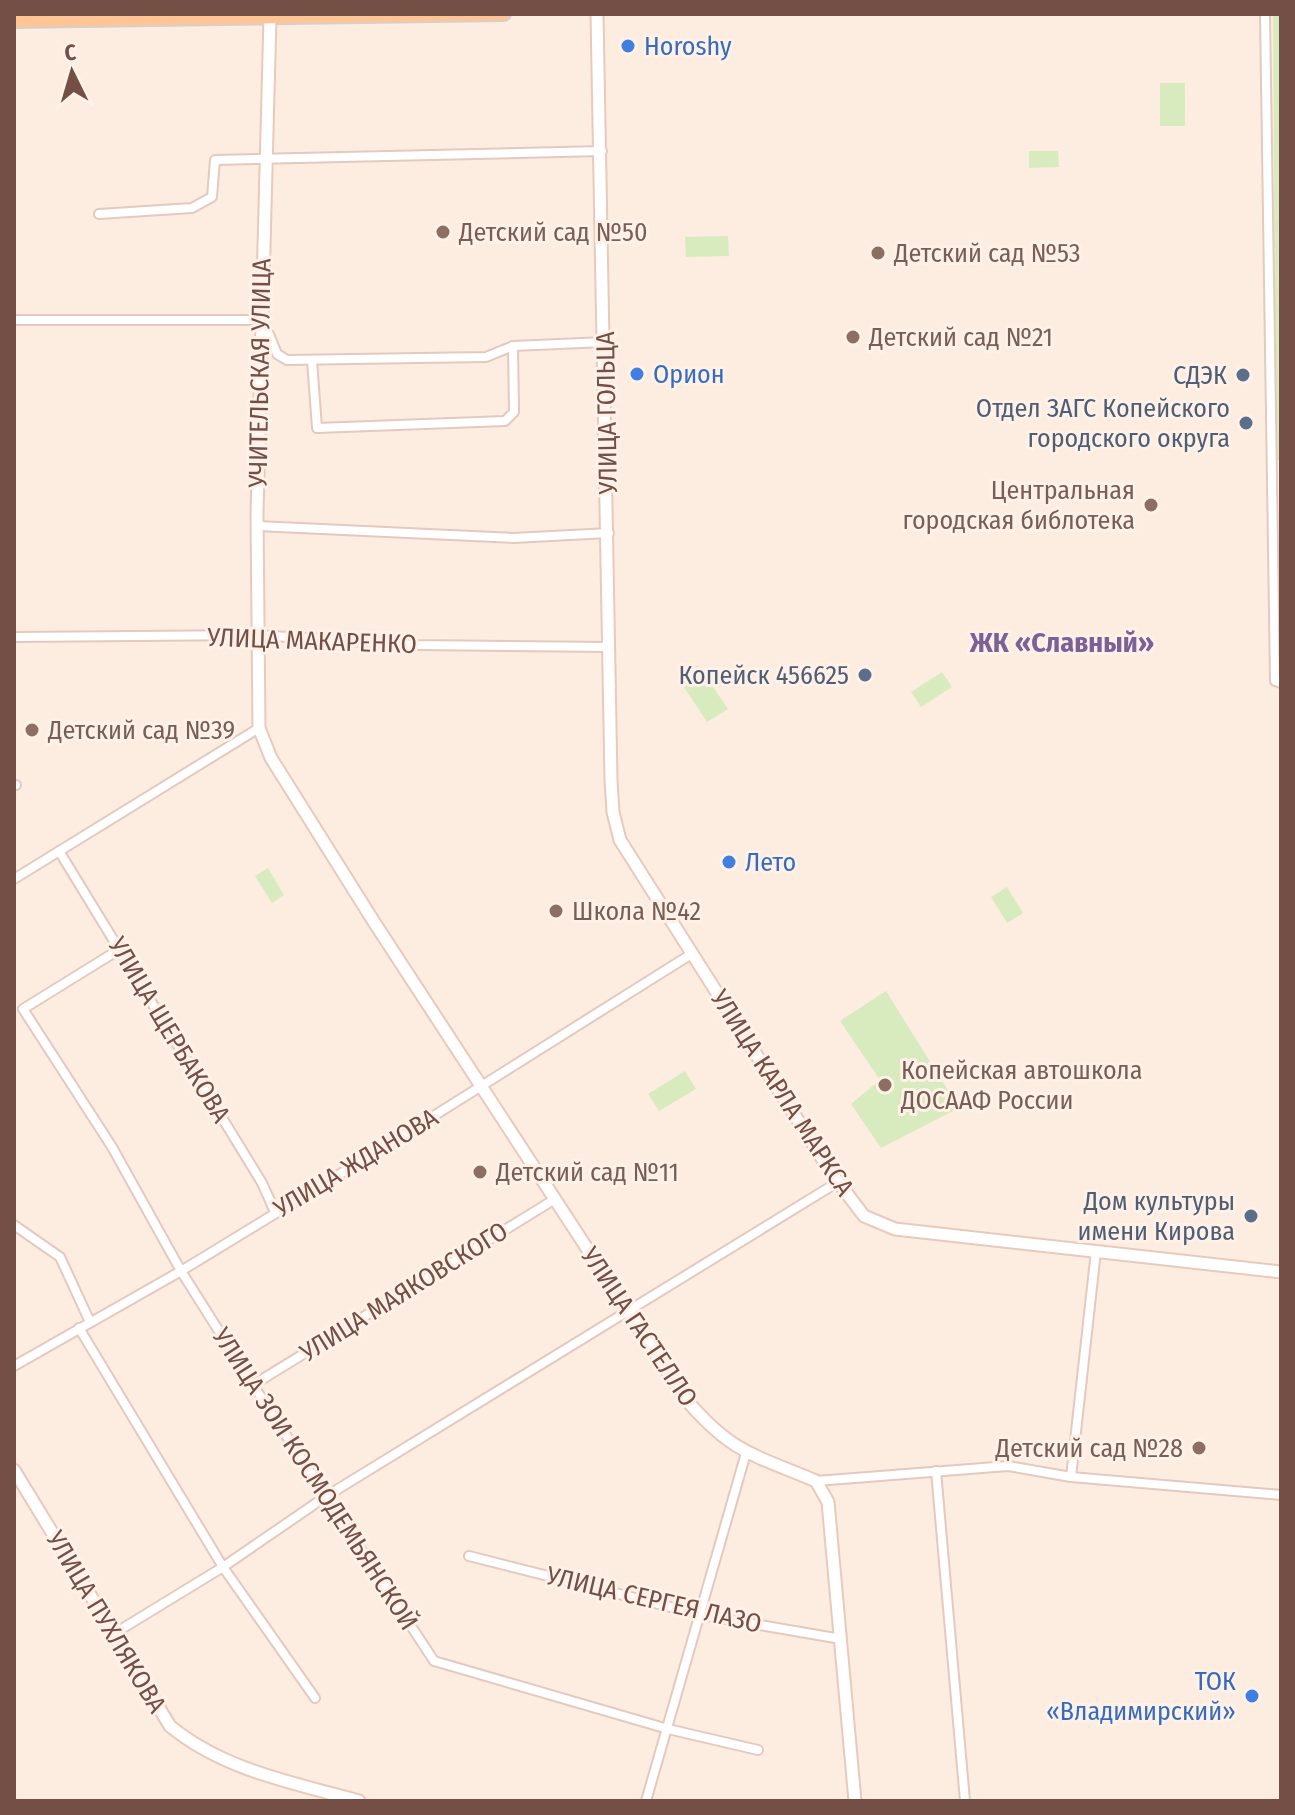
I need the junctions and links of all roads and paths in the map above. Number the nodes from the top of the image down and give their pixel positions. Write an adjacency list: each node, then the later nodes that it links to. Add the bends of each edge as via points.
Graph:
1 (504, 14): 4 (main road)
2 (597, 14): 7 (street, УЛИЦА ГОЛЬЦА)
3 (1265, 14): 20 (street, via 1275,681)
4 (270, 16): 5 (main road); 8 (street, УЧИТЕЛЬСКАЯ УЛИЦА)
5 (114, 17): 6 (main road)
6 (14, 21)
7 (602, 151): 8 (street); 12 (street, УЛИЦА ГОЛЬЦА)
8 (267, 158): 9 (street, via 215,160 212,197 192,208); 11 (street, УЧИТЕЛЬСКАЯ УЛИЦА)
9 (99, 214)
10 (14, 320): 11 (street)
11 (261, 326): 14 (street, via 280,358); 15 (street, УЧИТЕЛЬСКАЯ УЛИЦА)
12 (605, 342): 13 (street); 16 (street, УЛИЦА ГОЛЬЦА)
13 (513, 346): 14 (street, via 486,357); 14 (street, via 514,412 505,421 317,428)
14 (312, 360)
15 (257, 526): 16 (street, via 513,538); 17 (street, УЧИТЕЛЬСКАЯ УЛИЦА)
16 (609, 533): 19 (street, УЛИЦА ГОЛЬЦА)
17 (257, 635): 18 (street, УЛИЦА МАКАРЕНКО); 19 (street, УЛИЦА МАКАРЕНКО, via 416,645); 21 (street, УЧИТЕЛЬСКАЯ УЛИЦА)
18 (14, 637)
19 (610, 647): 22 (street, УЛИЦА ГОЛЬЦА)
20 (1281, 683)
21 (259, 728): 23 (street); 27 (street, УЛИЦА ГАСТЕЛЛО, via 271,758)
22 (613, 812): 26 (street, УЛИЦА КАРЛА МАРКСА, via 620,840)
23 (59, 851): 24 (street); 25 (street, УЛИЦА ЩЕРБАКОВА)
24 (14, 879)
25 (120, 949): 30 (street, УЛИЦА ЩЕРБАКОВА); 33 (street, УЛИЦА ЗОИ КОСМОДЕМЬЯНСКОЙ, via 23,1009 112,1147)
26 (693, 953): 27 (street, УЛИЦА ЖДАНОВА); 28 (street, УЛИЦА КАРЛА МАРКСА)
27 (482, 1086): 29 (street, УЛИЦА ГАСТЕЛЛО); 30 (street, УЛИЦА ЖДАНОВА)
28 (838, 1182): 32 (street, УЛИЦА КАРЛА МАРКСА, via 864,1216 895,1229); 35 (street)
29 (555, 1199): 35 (street, УЛИЦА ГАСТЕЛЛО); 39 (street, УЛИЦА МАЯКОВСКОГО)
30 (275, 1212): 33 (street, УЛИЦА ЖДАНОВА)
31 (14, 1225): 36 (street, via 60,1257)
32 (1096, 1251): 34 (street, УЛИЦА КАРЛА МАРКСА); 43 (street)
33 (181, 1271): 36 (street, УЛИЦА ЖДАНОВА); 39 (street, УЛИЦА ЗОИ КОСМОДЕМЬЯНСКОЙ)
34 (1281, 1272)
35 (627, 1312): 40 (street, УЛИЦА ГАСТЕЛЛО, via 709,1427); 46 (street)
36 (90, 1322): 37 (street, УЛИЦА ЖДАНОВА)
37 (79, 1328): 38 (street, УЛИЦА ЖДАНОВА); 48 (street)
38 (14, 1366)
39 (253, 1385): 46 (street, УЛИЦА ЗОИ КОСМОДЕМЬЯНСКОЙ)
40 (746, 1453): 44 (street, УЛИЦА ГАСТЕЛЛО); 49 (street)
41 (14, 1470): 50 (street, УЛИЦА ПУХЛЯКОВА)
42 (936, 1471): 43 (street, УЛИЦА ГАСТЕЛЛО, via 1008,1466); 44 (street, УЛИЦА ГАСТЕЛЛО); 58 (street)
43 (1071, 1477): 45 (street, УЛИЦА ГАСТЕЛЛО)
44 (816, 1481): 51 (street, via 828,1502)
45 (1281, 1495)
46 (325, 1497): 48 (street); 53 (street, УЛИЦА ЗОИ КОСМОДЕМЬЯНСКОЙ, via 434,1661)
47 (469, 1556): 49 (street, УЛИЦА СЕРГЕЯ ЛАЗО)
48 (223, 1567): 50 (street); 52 (street)
49 (702, 1615): 51 (street, УЛИЦА СЕРГЕЯ ЛАЗО); 53 (street)
50 (115, 1633): 55 (street, УЛИЦА ПУХЛЯКОВА, via 151,1699 176,1731 236,1765)
51 (841, 1639): 57 (street)
52 (315, 1698)
53 (668, 1729): 54 (street, УЛИЦА ЗОИ КОСМОДЕМЬЯНСКОЙ); 56 (street)
54 (758, 1750)
55 (359, 1801)
56 (646, 1801)
57 (855, 1801)
58 (965, 1801)

